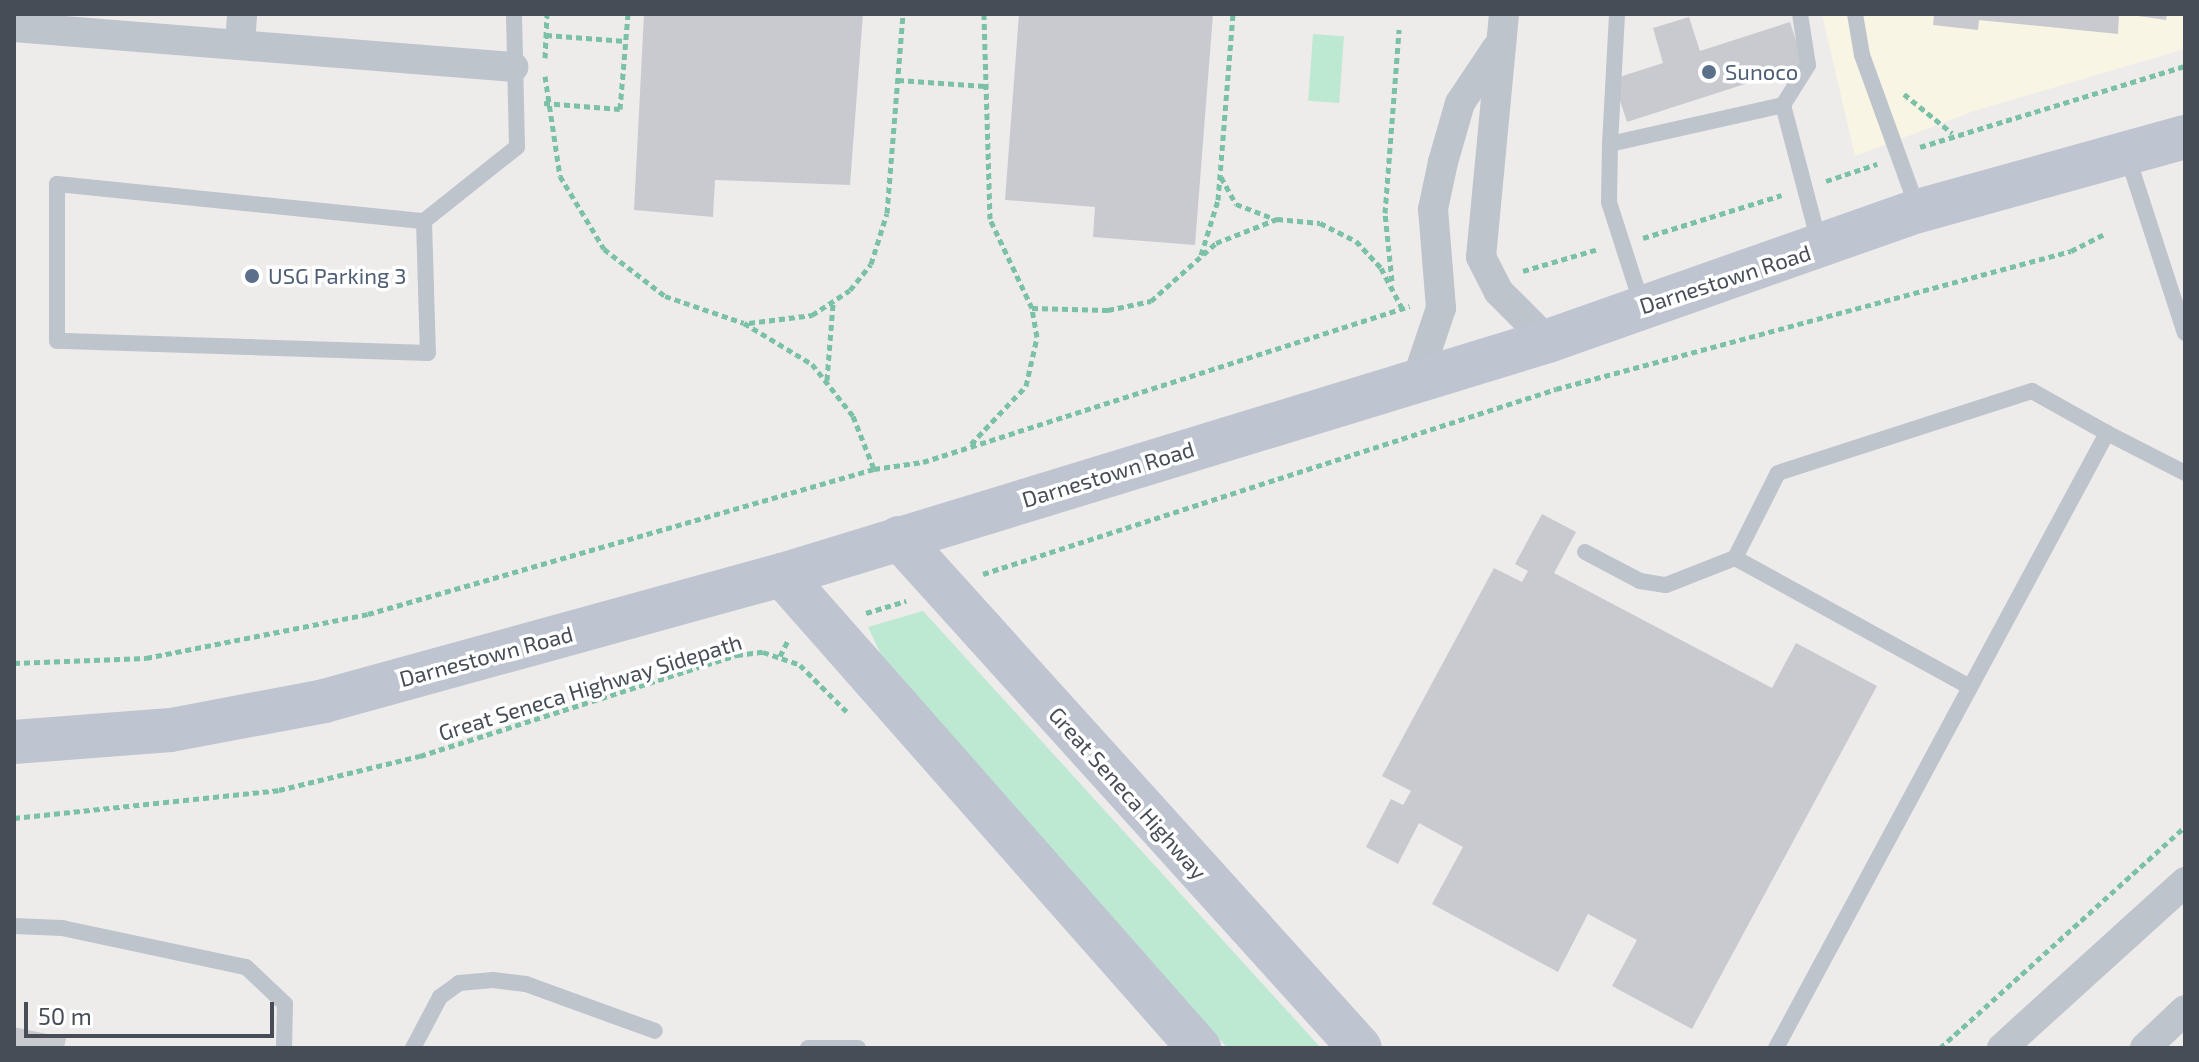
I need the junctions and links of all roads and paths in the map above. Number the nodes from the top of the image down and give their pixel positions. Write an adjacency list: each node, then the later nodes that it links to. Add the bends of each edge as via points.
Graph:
1 (242, 14): 16 (street)
2 (514, 14): 19 (lane)
3 (547, 14): 14 (path)
4 (628, 14): 15 (path)
5 (903, 14): 20 (path)
6 (984, 14): 22 (path)
7 (1233, 14): 31 (path)
8 (1504, 14): 17 (street)
9 (1617, 14): 27 (lane)
10 (1800, 14): 24 (lane, via 1808,65)
11 (1855, 14): 34 (lane, via 1862,55)
12 (14, 27): 16 (street)
13 (1399, 30): 43 (path, via 1385,213)
14 (546, 35): 15 (path); 23 (path)
15 (626, 41): 23 (path, via 620,109)
16 (240, 45): 19 (street)
17 (1497, 48): 51 (street, via 1495,157 1481,213 1481,257 1499,292); 52 (street, via 1460,103 1443,162 1433,221 1441,308)
18 (2185, 66): 25 (path)
19 (513, 67): 36 (lane, via 517,147)
20 (898, 80): 22 (path); 45 (path, via 879,248 862,278)
21 (1895, 84): 25 (path)
22 (985, 86): 47 (path, via 990,219)
23 (544, 103): 49 (path, via 560,176 604,249 665,296)
24 (1783, 105): 27 (lane); 39 (lane)
25 (1952, 133): 28 (path)
26 (2185, 137): 29 (main road, Darnestown Road)
27 (1610, 144): 46 (lane, via 1609,202)
28 (1926, 145)
29 (2125, 150): 34 (main road, Darnestown Road); 50 (lane)
30 (1868, 168): 32 (path)
31 (1220, 175): 35 (path, via 1236,204); 41 (path, via 1215,220)
32 (1837, 178)
33 (1783, 195): 38 (path)
34 (1918, 211): 39 (main road, Darnestown Road)
35 (1277, 219): 41 (path, via 1234,233); 43 (path, via 1340,230 1369,252)
36 (424, 221): 36 (lane, via 57,184 57,341 428,353)
37 (2104, 234): 61 (path, via 2071,251 1556,389)
38 (1652, 236)
39 (1820, 248): 46 (main road, Darnestown Road)
40 (1596, 250): 42 (path)
41 (1198, 260): 47 (path, via 1169,291 1128,309)
42 (1513, 274)
43 (1393, 286): 48 (path)
44 (1421, 302): 48 (path)
45 (833, 303): 49 (path, via 792,321); 53 (path)
46 (1642, 305): 51 (main road, Darnestown Road)
47 (1032, 308): 55 (path, via 1037,337 1026,386)
48 (1402, 308): 55 (path)
49 (744, 323): 53 (path, via 794,350)
50 (2185, 333)
51 (1548, 341): 52 (main road, Darnestown Road)
52 (1417, 379): 58 (main road, Darnestown Road)
53 (827, 380): 56 (path, via 853,416)
54 (2107, 433): 57 (lane); 60 (lane, via 2032,391 1778,473); 68 (lane)
55 (967, 447): 56 (path)
56 (874, 469): 67 (path, via 368,614 146,658)
57 (2185, 473)
58 (899, 538): 62 (main road, Darnestown Road); 82 (main road, Great Seneca Highway)
59 (1585, 552): 60 (lane, via 1640,581 1666,585)
60 (1735, 558): 68 (lane)
61 (994, 570)
62 (782, 575): 70 (main road, Darnestown Road, via 324,701 171,730); 81 (main road)
63 (907, 600): 64 (path)
64 (862, 614)
65 (784, 642): 66 (path)
66 (780, 656): 69 (path, via 816,679); 71 (path, Great Seneca Highway Sidepath, via 737,655 420,756 279,790)
67 (14, 663)
68 (1970, 687): 83 (lane)
69 (861, 727)
70 (14, 742)
71 (14, 818)
72 (2185, 827): 84 (path)
73 (2185, 882): 85 (street)
74 (14, 926): 77 (lane, via 62,928 246,967 285,1004)
75 (2185, 1010): 86 (street)
76 (655, 1031): 78 (lane, via 526,984 493,980 459,983 440,997)
77 (284, 1048)
78 (413, 1048)
79 (808, 1048): 80 (lane)
80 (858, 1048)
81 (1199, 1048)
82 (1360, 1048)
83 (1776, 1048)
84 (1940, 1048)
85 (2002, 1048)
86 (2145, 1048)

